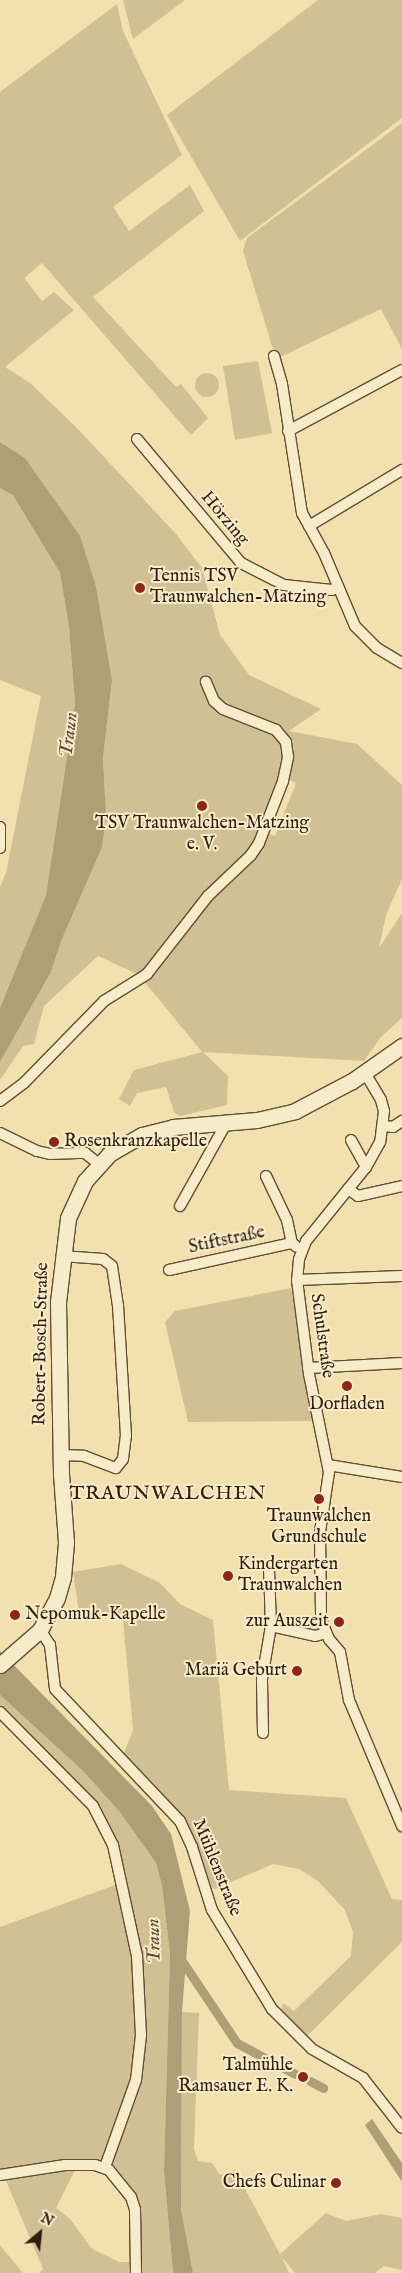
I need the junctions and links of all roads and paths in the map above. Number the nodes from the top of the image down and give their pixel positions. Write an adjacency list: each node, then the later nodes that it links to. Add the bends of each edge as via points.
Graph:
1 (274, 356): 3 (street, via 282,384)
2 (402, 370): 3 (street)
3 (288, 431): 6 (street, via 295,485)
4 (137, 439): 7 (street, Hörzing, via 242,563 284,585)
5 (402, 470): 6 (street)
6 (309, 526): 7 (street)
7 (338, 588): 8 (street, via 355,626 377,648)
8 (402, 663)
9 (206, 682): 14 (street, via 214,700 223,709 276,730 286,742 288,757 283,781 259,843 208,896 147,974 104,1001 24,1083)
10 (0, 827): 11 (street)
11 (0, 848)
12 (402, 1046): 13 (main road, Robert-Bosch-Straße)
13 (365, 1072): 16 (main road, Robert-Bosch-Straße, via 294,1110 257,1120); 17 (street, Schulstraße, via 381,1100)
14 (0, 1101)
15 (402, 1121): 17 (street, via 393,1127)
16 (227, 1122): 20 (main road, Robert-Bosch-Straße, via 152,1131 126,1142); 25 (street)
17 (384, 1126): 21 (street, Schulstraße, via 380,1142)
18 (0, 1133): 20 (street, via 50,1154 85,1153)
19 (351, 1140): 21 (street)
20 (99, 1164): 28 (main road, Robert-Bosch-Straße, via 85,1181 74,1203)
21 (366, 1167): 24 (street, Schulstraße)
22 (266, 1176): 26 (street, via 287,1220)
23 (402, 1186): 24 (street, via 358,1196)
24 (348, 1190): 27 (street, Schulstraße)
25 (180, 1206)
26 (292, 1244): 27 (street); 29 (street, Stiftstraße)
27 (302, 1250): 31 (street, Schulstraße)
28 (62, 1256): 34 (main road, Robert-Bosch-Straße, via 58,1361); 34 (street, via 103,1259 114,1272 126,1421 123,1459 116,1468 84,1456)
29 (169, 1270)
30 (402, 1276): 31 (street)
31 (297, 1280): 33 (street, Schulstraße)
32 (402, 1363): 33 (street)
33 (308, 1368): 35 (street, Schulstraße)
34 (60, 1455): 39 (main road, Robert-Bosch-Straße, via 65,1557 57,1598)
35 (328, 1465): 36 (street); 40 (street, Schulstraße, via 320,1546 320,1614)
36 (402, 1477)
37 (269, 1568): 38 (street)
38 (271, 1626): 40 (street, via 315,1636); 43 (street, via 262,1679)
39 (40, 1630): 41 (main road, Robert-Bosch-Straße); 45 (street, Mühlenstraße, via 50,1645 55,1689 180,1821 212,1910 272,2009 312,2049 363,2078)
40 (326, 1633): 44 (street, via 340,1652 349,1700)
41 (0, 1665)
42 (0, 1712): 46 (street, via 93,1806 113,1845 137,1956 141,2035 136,2080 129,2106)
43 (263, 1733)
44 (402, 1826)
45 (402, 2128)
46 (105, 2167): 47 (street, via 65,2165); 48 (street, via 134,2202)
47 (0, 2175)
48 (136, 2273)

